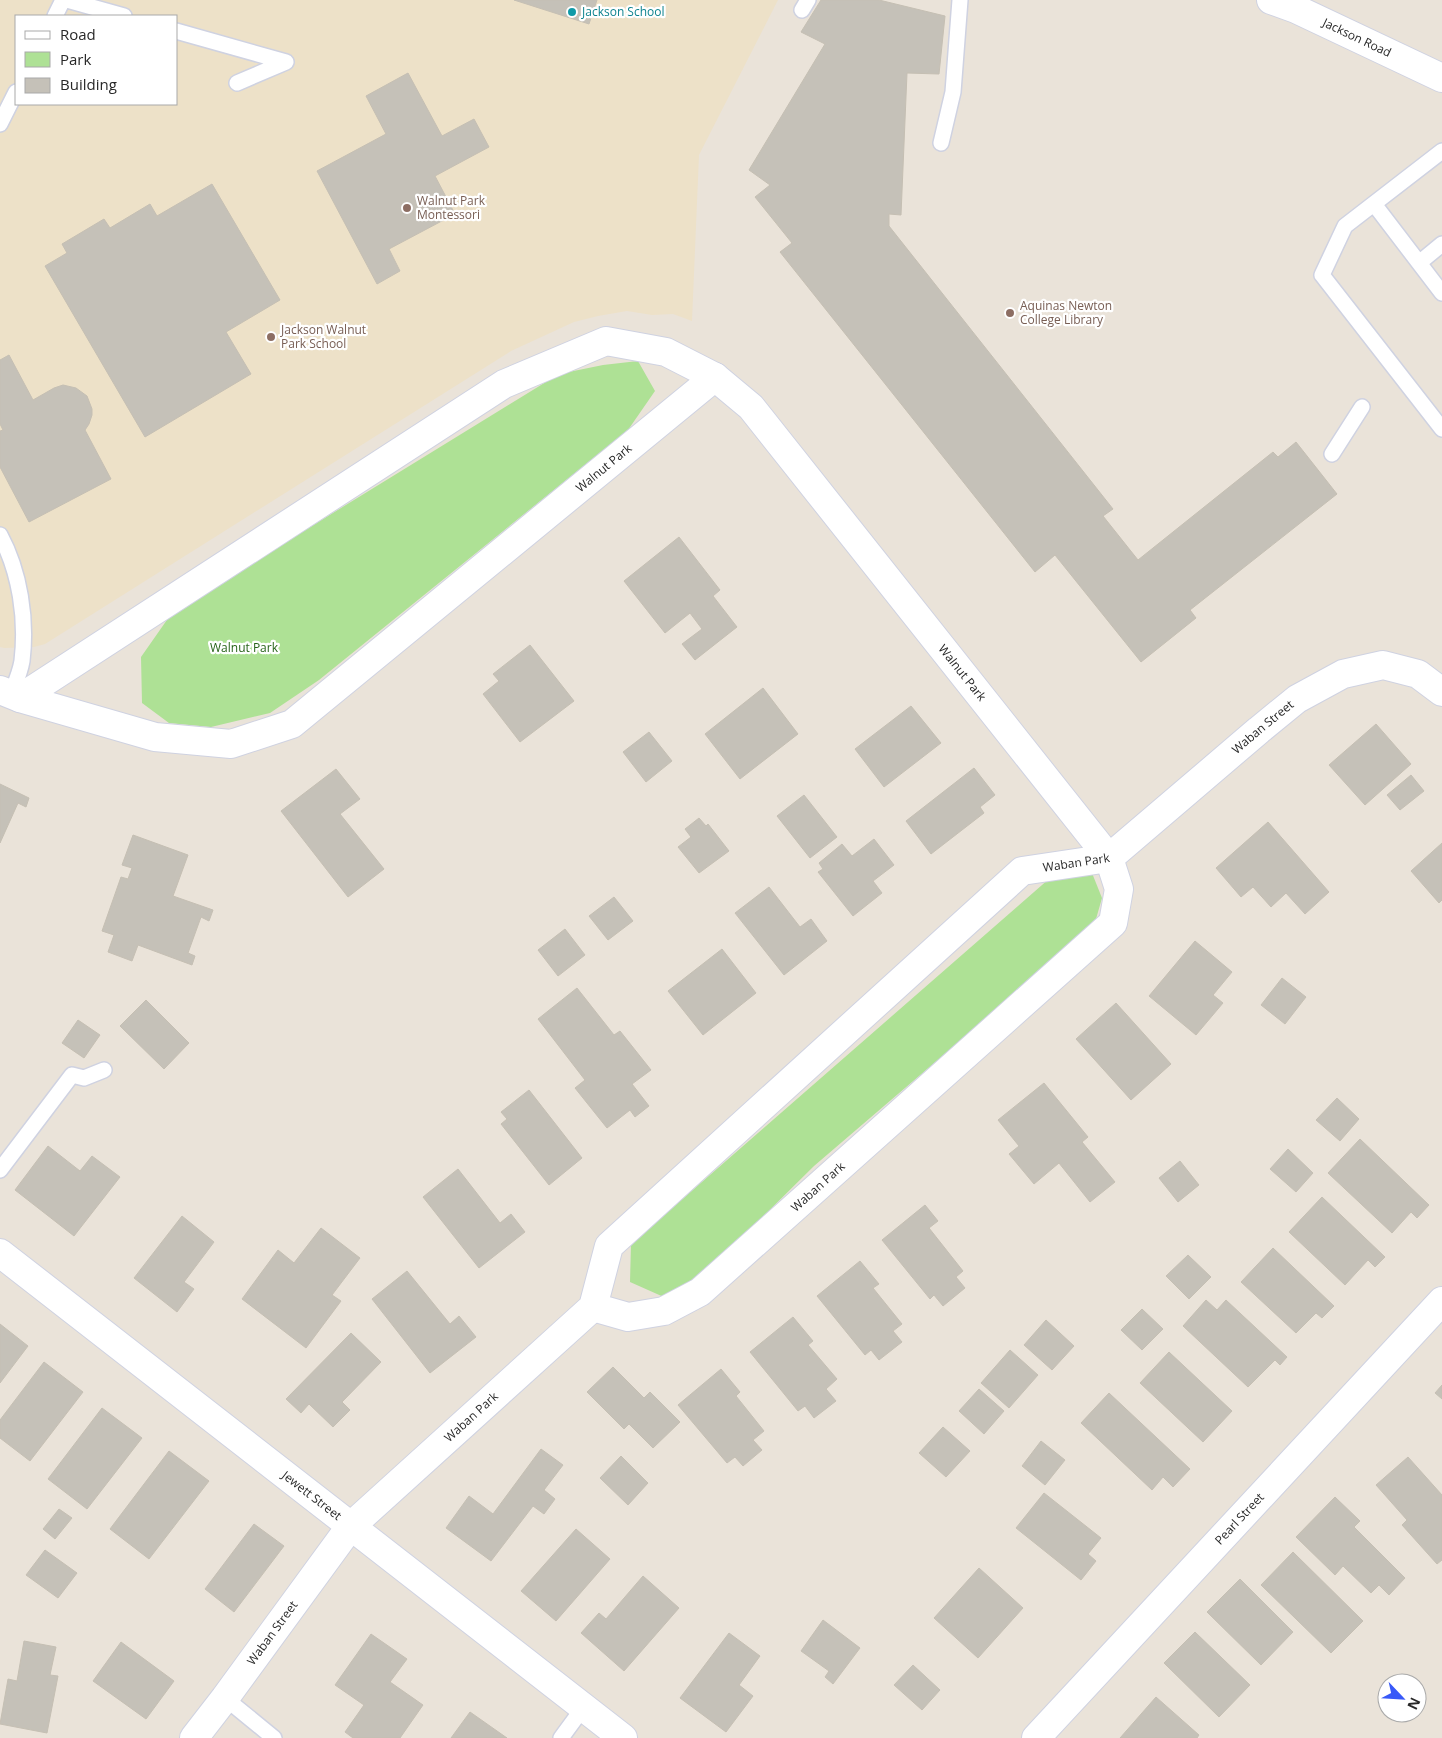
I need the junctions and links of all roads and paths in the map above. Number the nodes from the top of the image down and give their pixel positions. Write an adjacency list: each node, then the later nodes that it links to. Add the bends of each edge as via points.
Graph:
1 (63, 0): 6 (lane)
2 (67, 0): 5 (lane)
3 (960, 0): 13 (lane, via 953,92)
4 (1271, 0): 9 (street, Jackson Road)
5 (86, 3): 7 (lane)
6 (56, 15)
7 (121, 15)
8 (178, 32): 10 (lane, via 286,62)
9 (1442, 78)
10 (237, 83)
11 (15, 94): 12 (lane)
12 (0, 124)
13 (941, 142)
14 (1442, 151): 15 (lane)
15 (1374, 204): 17 (lane); 21 (lane, via 1346,226 1322,275)
16 (1442, 244): 17 (lane)
17 (1419, 263): 18 (lane)
18 (1442, 293)
19 (715, 377): 25 (street, Walnut Park, via 666,352 606,341 504,384); 25 (street, Walnut Park, via 292,724 231,744 155,737); 26 (street, Walnut Park, via 750,407)
20 (1362, 407): 22 (lane)
21 (1442, 429)
22 (1332, 454)
23 (0, 535): 25 (lane, via 8,550 22,604 22,662)
24 (1442, 692): 26 (street, Waban Street, via 1418,674 1382,665 1344,674 1298,699)
25 (10, 694)
26 (1109, 858): 31 (street, Waban Park, via 1022,871 609,1246); 31 (street, Waban Park, via 1119,889 1113,923 700,1292 664,1310 628,1317)
27 (104, 1070): 28 (lane, via 84,1078 72,1075)
28 (0, 1170)
29 (0, 1253): 32 (street, Jewett Street)
30 (1442, 1301): 39 (street, Pearl Street)
31 (593, 1307): 32 (street, Waban Park)
32 (350, 1526): 33 (street, Waban Street); 34 (street, Jewett Street)
33 (225, 1698): 35 (street, Waban Street); 36 (lane)
34 (584, 1708): 37 (lane); 38 (street, Jewett Street)
35 (194, 1738)
36 (274, 1738)
37 (561, 1738)
38 (622, 1738)
39 (1036, 1738)

